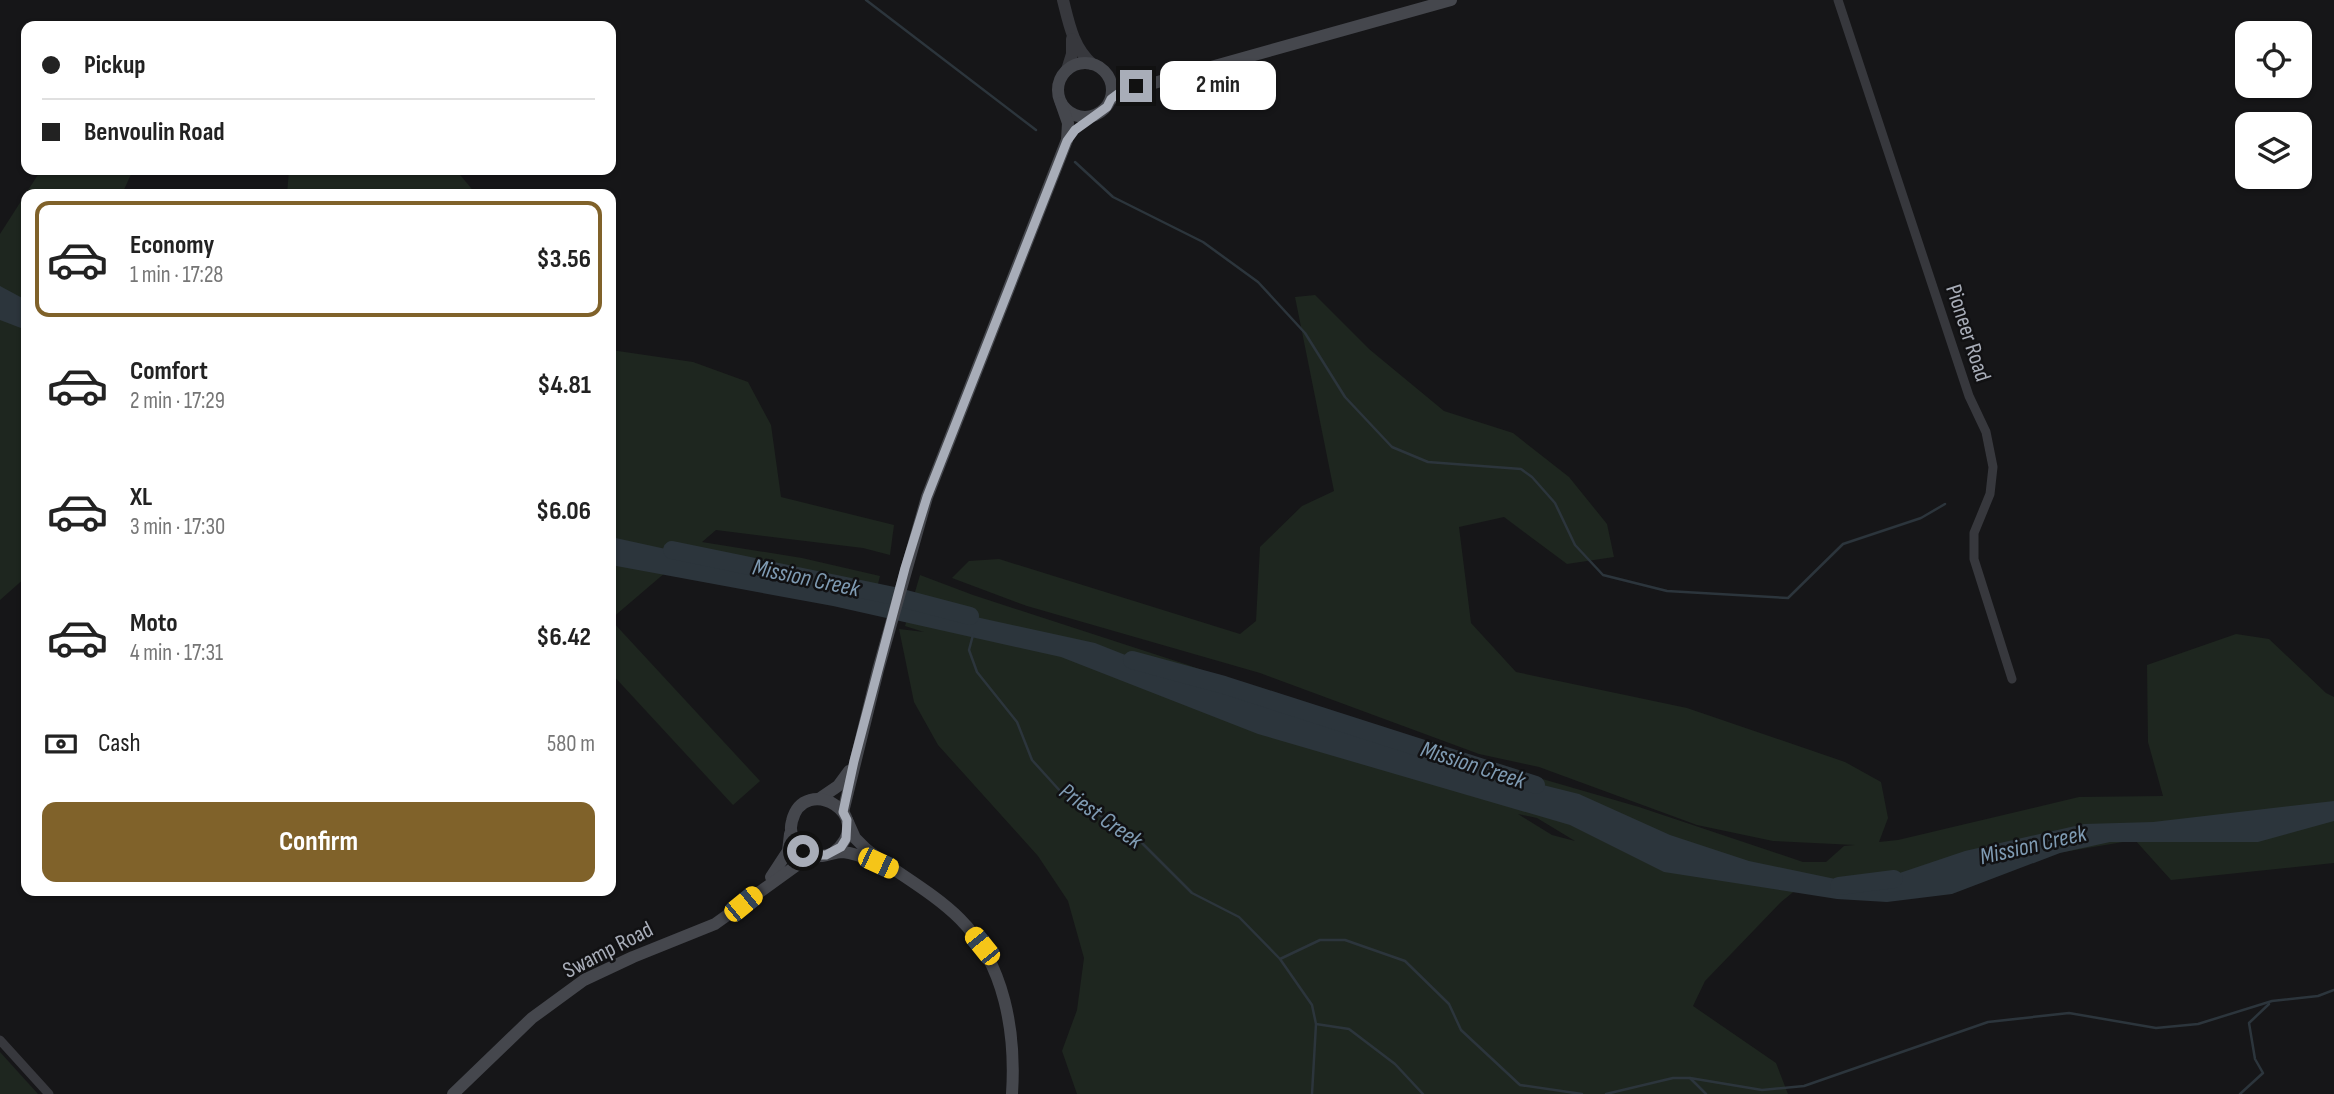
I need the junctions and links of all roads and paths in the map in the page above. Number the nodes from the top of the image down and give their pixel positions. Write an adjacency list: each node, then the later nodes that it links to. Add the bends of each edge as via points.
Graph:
1 (1063, 0): 4 (street)
2 (1451, 0): 8 (main road)
3 (1838, 0): 13 (street, Pioneer Road, via 1969,396 1986,432 1993,467 1990,495 1973,533 1974,559)
4 (1073, 35): 5 (street); 6 (street)
5 (1092, 64): 6 (main road); 7 (main road)
6 (1067, 70): 10 (main road, via 1058,86)
7 (1107, 74): 8 (main road); 9 (main road)
8 (1136, 86): 9 (main road)
9 (1111, 99): 11 (main road)
10 (1061, 103): 11 (main road, via 1074,115); 12 (main road, via 1068,123)
11 (1092, 117): 12 (main road)
12 (1067, 141): 14 (main road, via 927,497)
13 (2012, 679)
14 (854, 761): 15 (main road, via 838,786); 16 (main road)
15 (820, 799): 16 (main road, via 837,805); 17 (main road, via 796,811)
16 (845, 816): 18 (main road, via 846,839); 20 (main road, via 855,838)
17 (791, 829): 19 (main road, via 797,845); 21 (main road, Swamp Road, via 788,851)
18 (833, 853): 19 (main road); 20 (main road, via 863,856)
19 (819, 856): 21 (main road, Swamp Road)
20 (893, 870): 25 (main road, via 944,905 983,946 1006,1011 1014,1065)
21 (763, 888): 24 (main road, Swamp Road, via 715,924 584,980 532,1018)
22 (0, 1040): 23 (street)
23 (49, 1094)
24 (453, 1094)
25 (1012, 1094)

